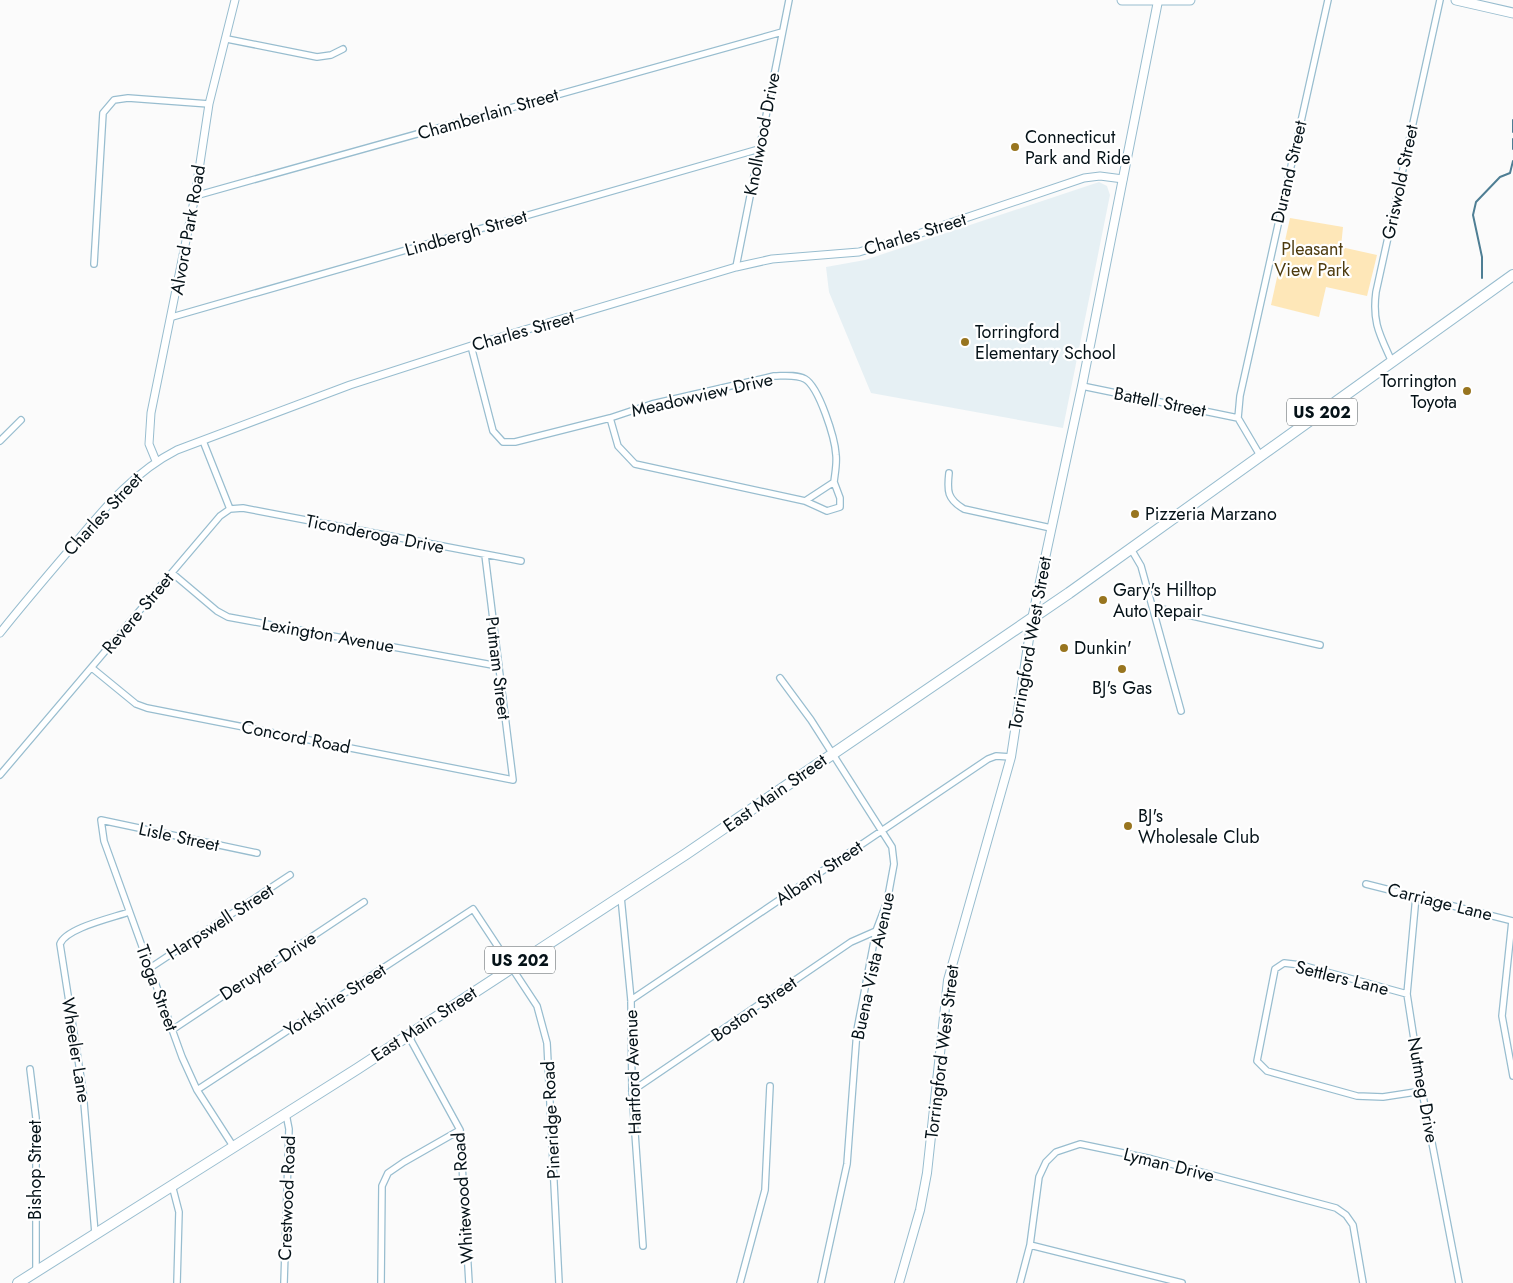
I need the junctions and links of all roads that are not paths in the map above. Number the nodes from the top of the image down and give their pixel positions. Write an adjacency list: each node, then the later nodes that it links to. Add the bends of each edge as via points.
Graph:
1 (235, 0): 11 (street, Alvord Park Road)
2 (789, 0): 10 (street, Knollwood Drive)
3 (1122, 0): 4 (main road)
4 (1158, 0): 5 (main road); 15 (main road, Torringford West Street)
5 (1190, 0)
6 (1328, 0): 25 (street, Durand Street, via 1240,396)
7 (1440, 0): 22 (street, Griswold Street, via 1373,314)
8 (1456, 0): 9 (main road)
9 (1513, 13)
10 (782, 32): 14 (street, Knollwood Drive); 16 (street, Chamberlain Street)
11 (227, 39): 12 (street, via 317,57 331,55); 13 (street, Alvord Park Road)
12 (343, 48)
13 (209, 104): 16 (street, Alvord Park Road); 17 (street, via 128,98 114,100 103,113)
14 (759, 149): 18 (street, Knollwood Drive); 20 (street, Lindbergh Street)
15 (1122, 180): 18 (street, Charles Street, via 1100,176 1084,178 915,236 858,252 772,259); 23 (main road, Torringford West Street)
16 (195, 196): 20 (street, Alvord Park Road)
17 (94, 264)
18 (736, 267): 21 (street, Charles Street)
19 (1513, 275): 22 (highway, East Main Street / US 202)
20 (172, 317): 30 (street, Alvord Park Road, via 151,413 149,444)
21 (470, 346): 24 (street, Meadowview Drive, via 493,431 503,442 515,442); 28 (street, Charles Street, via 350,385)
22 (1392, 362): 29 (highway, East Main Street / US 202)
23 (1082, 386): 25 (street, Battell Street); 35 (main road, Torringford West Street)
24 (610, 418): 32 (street, Meadowview Drive, via 652,404 774,376 806,380 833,434 837,456); 33 (street, Meadowview Drive, via 618,446 635,464)
25 (1238, 418): 29 (street)
26 (21, 420): 27 (street)
27 (0, 441)
28 (203, 441): 30 (street, Charles Street); 34 (street)
29 (1261, 457): 36 (highway, East Main Street / US 202)
30 (156, 461): 42 (street, Charles Street, via 110,502)
31 (949, 473): 35 (street, via 947,493 964,509)
32 (834, 482): 33 (street); 33 (street, Meadowview Drive, via 840,507 827,511)
33 (806, 501)
34 (230, 509): 37 (street, Ticonderoga Drive, via 243,508); 39 (street, Revere Street, via 220,516)
35 (1051, 528): 41 (main road, Torringford West Street)
36 (1131, 549): 40 (street, via 1141,566); 41 (highway, East Main Street / US 202)
37 (485, 555): 38 (street, Ticonderoga Drive); 44 (street, Putnam Street)
38 (521, 561)
39 (172, 573): 44 (street, Lexington Avenue, via 216,611 228,617); 45 (street, Revere Street)
40 (1153, 607): 43 (street); 47 (street)
41 (1032, 619): 48 (highway, East Main Street / US 202); 49 (main road, Torringford West Street)
42 (0, 633)
43 (1320, 645)
44 (498, 666): 51 (street, Putnam Street)
45 (92, 668): 50 (street, Revere Street); 51 (street, Concord Road, via 136,704 147,708)
46 (780, 678): 48 (street, Buena Vista Avenue)
47 (1181, 711)
48 (832, 753): 53 (street, Buena Vista Avenue); 58 (highway, East Main Street / US 202)
49 (1011, 757): 53 (street, Albany Street, via 988,759); 91 (main road, Torringford West Street, via 948,980 927,1173)
50 (0, 775)
51 (513, 780)
52 (101, 820): 54 (street, Lisle Street); 60 (street, Tioga Street, via 104,841)
53 (881, 832): 62 (street, Buena Vista Avenue, via 892,847 894,864 887,902); 66 (street, Albany Street)
54 (257, 853)
55 (290, 875): 64 (street, Harpswell Street)
56 (1366, 884): 57 (street, Carriage Lane)
57 (1416, 896): 61 (street, Carriage Lane); 65 (street, Nutmeg Drive)
58 (621, 898): 63 (highway, East Main Street / US 202); 66 (street, Hartford Avenue)
59 (364, 902): 67 (street, Deruyter Drive)
60 (129, 912): 64 (street, Tioga Street); 79 (street, Wheeler Lane, via 70,932 60,944 83,1091)
61 (1512, 921): 70 (street, via 1502,1016)
62 (876, 931): 73 (street, Boston Street, via 851,942); 90 (street, Buena Vista Avenue, via 857,1030 847,1164)
63 (512, 966): 68 (highway, East Main Street / US 202); 72 (street, Yorkshire Street, via 473,909); 88 (street, Pineridge Road, via 537,1006 547,1043)
64 (150, 968): 67 (street, Tioga Street)
65 (1407, 994): 74 (street, Nutmeg Drive); 74 (street, Settlers Lane, via 1301,965 1284,964 1275,969 1257,1061 1267,1071 1357,1096)
66 (631, 1000): 73 (street, Hartford Avenue)
67 (172, 1030): 72 (street, Tioga Street)
68 (408, 1035): 75 (highway, East Main Street / US 202); 76 (street, Whitewood Road)
69 (30, 1069): 82 (street, Bishop Street, via 36,1118)
70 (1513, 1076)
71 (770, 1086): 89 (street, via 765,1190)
72 (197, 1090): 77 (street, Tioga Street)
73 (632, 1091): 81 (street, Hartford Avenue)
74 (1422, 1091): 95 (street, Nutmeg Drive)
75 (286, 1114): 77 (highway, East Main Street / US 202); 85 (street, Crestwood Road, via 289,1129)
76 (460, 1130): 86 (street, via 388,1173 382,1186); 87 (street, Whitewood Road)
77 (233, 1146): 78 (highway, East Main Street / US 202)
78 (172, 1185): 79 (highway, East Main Street / US 202); 84 (street, via 179,1212)
79 (96, 1233): 82 (highway, East Main Street / US 202)
80 (1030, 1245): 92 (street, Lyman Drive); 93 (street); 94 (street, Lyman Drive, via 1039,1177 1046,1162 1056,1152 1080,1144 1152,1159 1336,1208 1353,1224)
81 (643, 1246)
82 (36, 1272): 83 (highway, East Main Street / US 202)
83 (18, 1283)
84 (177, 1283)
85 (284, 1283)
86 (381, 1283)
87 (469, 1283)
88 (559, 1283)
89 (740, 1283)
90 (821, 1283)
91 (899, 1283)
92 (1020, 1283)
93 (1182, 1283)
94 (1363, 1283)
95 (1459, 1283)

